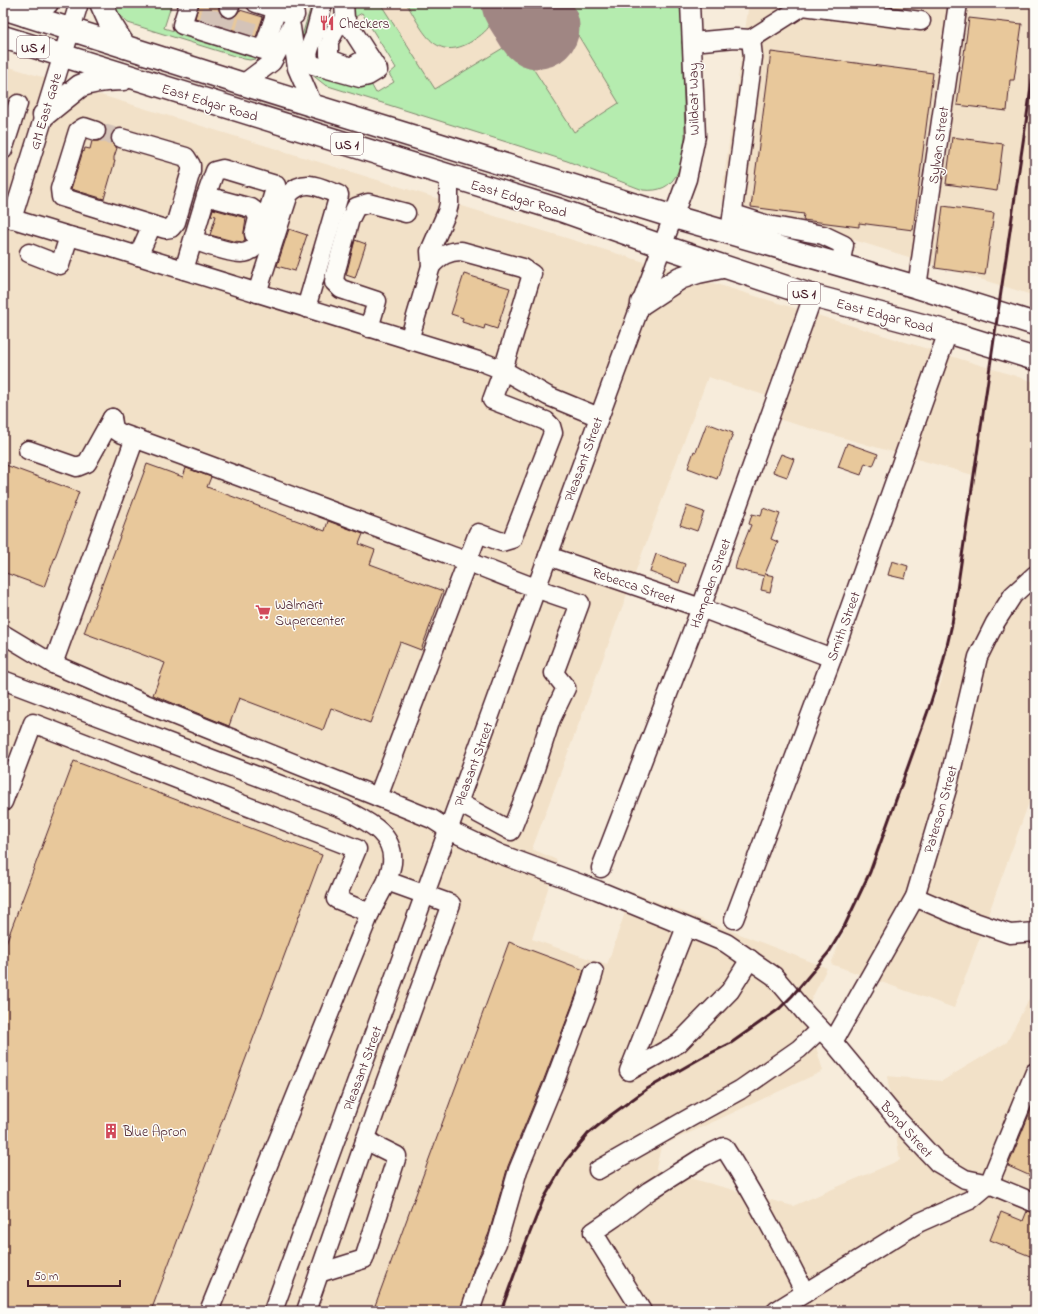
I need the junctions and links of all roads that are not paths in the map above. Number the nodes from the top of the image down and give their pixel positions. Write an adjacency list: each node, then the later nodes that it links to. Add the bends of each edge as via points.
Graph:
1 (47, 3): 12 (highway)
2 (79, 3): 15 (street, GM East Gate)
3 (101, 3): 20 (highway)
4 (189, 3): 8 (street, via 182,25 242,40 263,50)
5 (323, 3): 17 (street)
6 (690, 3): 19 (street, Wildcat Way)
7 (958, 3): 46 (street, Sylvan Street)
8 (278, 6): 9 (street); 13 (street)
9 (253, 7)
10 (3, 8): 12 (highway, East Edgar Road / US 1)
11 (345, 11): 17 (street, via 336,29); 17 (street, via 374,63 348,66 332,60)
12 (25, 15): 15 (highway, East Edgar Road / US 1)
13 (295, 15): 23 (street, via 272,62); 25 (street, via 297,68)
14 (920, 21): 18 (street, via 803,6)
15 (71, 30): 20 (highway, East Edgar Road / US 1); 21 (street, GM East Gate)
16 (3, 38): 21 (highway, East Edgar Road / US 1)
17 (322, 39)
18 (751, 39): 19 (street); 35 (street, via 753,57)
19 (692, 42): 33 (street, Wildcat Way, via 696,136 687,179)
20 (125, 47): 23 (highway, East Edgar Road / US 1)
21 (62, 56): 22 (highway, East Edgar Road / US 1); 26 (street, GM East Gate)
22 (134, 79): 26 (highway, via 86,83 73,90); 30 (highway, East Edgar Road / US 1)
23 (243, 84): 25 (highway, East Edgar Road / US 1)
24 (18, 104): 29 (street)
25 (313, 105): 33 (highway, East Edgar Road / US 1)
26 (44, 115): 34 (street, GM East Gate)
27 (96, 131): 36 (street, via 84,128 78,131 60,189 61,197)
28 (121, 138): 36 (street, via 186,157 191,165 174,226 168,229)
29 (3, 150)
30 (449, 176): 39 (highway, East Edgar Road / US 1, via 560,210); 43 (street, via 449,204 430,251)
31 (206, 196): 38 (street); 41 (street, via 251,208 257,214 258,222); 41 (street, via 214,173 222,169 276,185 259,242)
32 (406, 213): 52 (street, via 368,203 356,207 350,219 334,282 341,289 377,301)
33 (674, 217): 35 (highway, East Edgar Road / US 1); 39 (street, Pleasant Street)
34 (6, 220): 37 (street)
35 (732, 224): 46 (highway, East Edgar Road / US 1, via 840,265)
36 (152, 225): 42 (street)
37 (69, 236): 40 (street, via 60,265); 42 (street)
38 (193, 240): 41 (street); 45 (street)
39 (662, 246): 44 (highway, East Edgar Road / US 1); 49 (street, Pleasant Street)
40 (29, 253)
41 (245, 253)
42 (138, 256): 45 (street)
43 (431, 266): 54 (street); 56 (street, via 443,254 453,250 523,268 532,274)
44 (722, 266): 48 (highway, East Edgar Road / US 1); 49 (highway, via 680,278)
45 (184, 270): 47 (street)
46 (917, 287): 51 (highway, East Edgar Road / US 1)
47 (257, 293): 50 (street); 50 (street, via 289,194 295,188 307,184 339,195)
48 (813, 296): 53 (highway, East Edgar Road / US 1); 64 (street, Hampden Street)
49 (642, 303): 57 (street, Pleasant Street)
50 (306, 308): 52 (street)
51 (1033, 322)
52 (369, 328): 54 (street)
53 (948, 332): 55 (highway, East Edgar Road / US 1); 66 (street, Smith Street)
54 (409, 340): 56 (street)
55 (1035, 359)
56 (503, 370): 57 (street, via 548,396); 61 (street, via 492,400 546,421 551,426 552,435 512,539 502,542 478,533)
57 (599, 416): 60 (street, Pleasant Street)
58 (135, 438): 59 (street, via 114,428 112,418 87,463 77,467); 61 (street); 67 (street)
59 (28, 450)
60 (548, 556): 63 (street, Pleasant Street); 64 (street, Rebecca Street)
61 (467, 561): 63 (street); 71 (street)
62 (1035, 575): 78 (street, Paterson Street, via 1013,595 978,657 947,789)
63 (536, 588): 73 (street, Pleasant Street); 73 (street, via 580,603 554,673 566,688 551,719 530,784 511,831)
64 (701, 608): 66 (street, Rebecca Street); 75 (street, Hampden Street)
65 (3, 634): 67 (street, Bond Street)
66 (832, 658): 80 (street, Smith Street)
67 (53, 664): 71 (street, Bond Street)
68 (3, 680): 69 (street)
69 (42, 694): 70 (street); 76 (street, via 344,809 372,825 385,836 391,847 392,863)
70 (33, 724): 72 (street); 79 (street, via 357,849 336,900)
71 (378, 797): 74 (street, Bond Street, via 432,819)
72 (3, 802)
73 (459, 803): 74 (street, Pleasant Street)
74 (449, 830): 77 (street, Pleasant Street); 81 (street, Bond Street, via 500,854)
75 (601, 868)
76 (387, 881): 77 (street); 79 (street)
77 (425, 895): 87 (street, via 451,904); 94 (street, Pleasant Street)
78 (915, 897): 82 (street, via 1010,934); 85 (street, Paterson Street)
79 (370, 913): 93 (street)
80 (734, 919)
81 (686, 927): 83 (street, Bond Street, via 726,943); 83 (street, via 629,1071 679,1043 730,991)
82 (1035, 932)
83 (750, 959): 85 (street, Bond Street, via 774,976)
84 (594, 972): 96 (street, via 554,1083 518,1170 497,1243 484,1270)
85 (826, 1036): 88 (street, Paterson Street, via 799,1049 740,1090); 89 (street, Bond Street, via 938,1163 965,1179)
86 (1035, 1072): 89 (street)
87 (365, 1140): 91 (street); 91 (street, via 397,1156 364,1259)
88 (598, 1170)
89 (989, 1184): 90 (street, Bond Street); 92 (street, via 970,1200 918,1223)
90 (1035, 1203)
91 (319, 1273): 95 (street)
92 (805, 1293): 97 (street, via 765,1215 724,1146 649,1191 593,1232); 98 (street)
93 (209, 1311)
94 (273, 1311)
95 (306, 1311)
96 (470, 1311)
97 (642, 1311)
98 (776, 1311)

